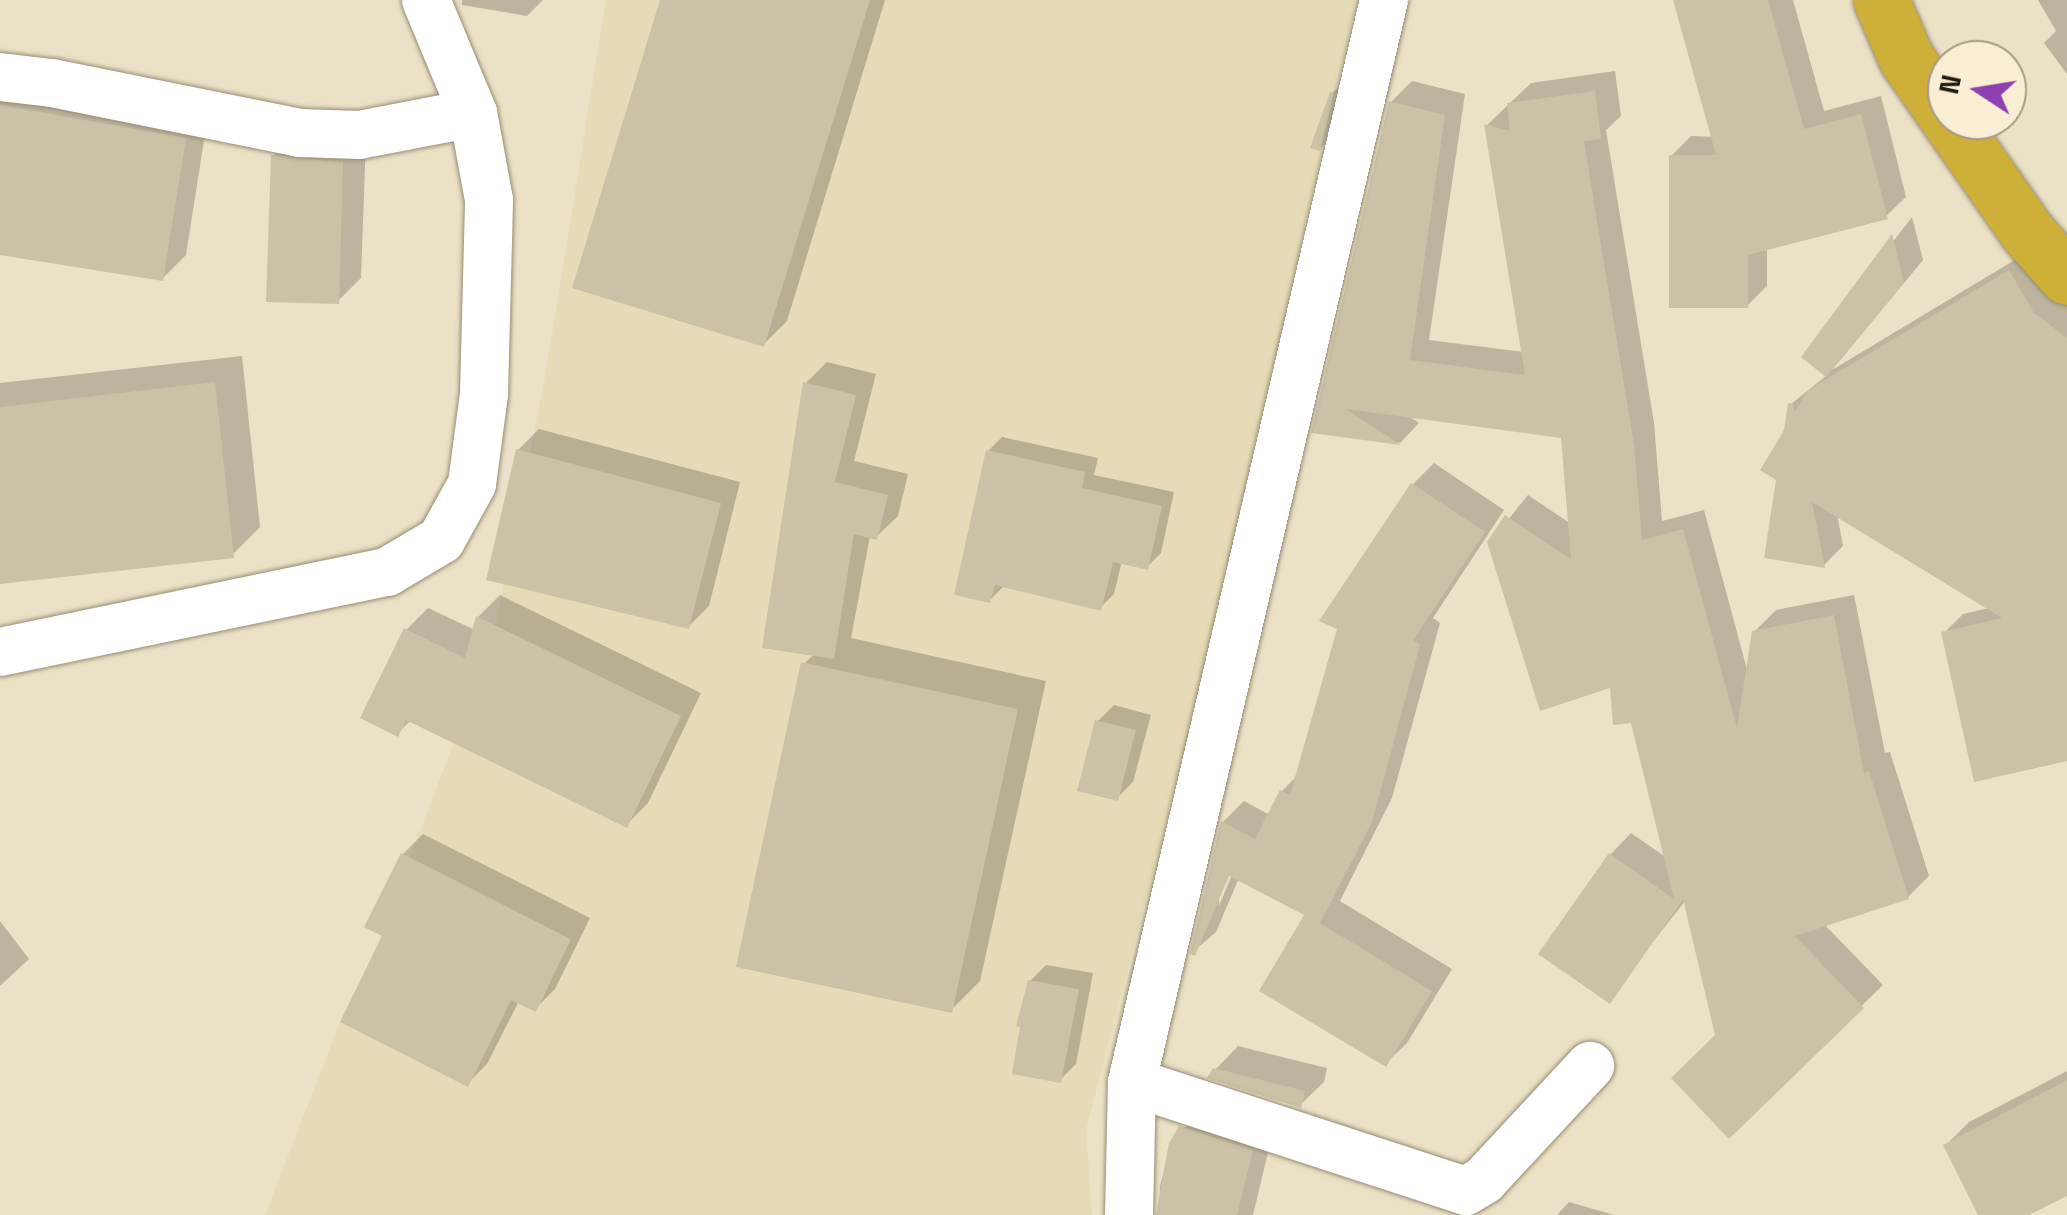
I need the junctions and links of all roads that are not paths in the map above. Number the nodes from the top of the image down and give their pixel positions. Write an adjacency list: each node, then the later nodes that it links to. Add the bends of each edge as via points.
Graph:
1 (426, 0): 6 (street)
2 (1384, 0): 11 (street)
3 (1881, 0): 5 (highway)
4 (0, 77): 6 (street, via 299,133 359,135)
5 (1927, 88)
6 (473, 113): 9 (street, via 489,200 484,394 472,484 441,540 388,572)
7 (1963, 140): 8 (highway)
8 (2067, 278)
9 (0, 652)
10 (1590, 1066): 11 (street, via 1484,1180 1466,1191)
11 (1132, 1082): 12 (street)
12 (1129, 1215)

